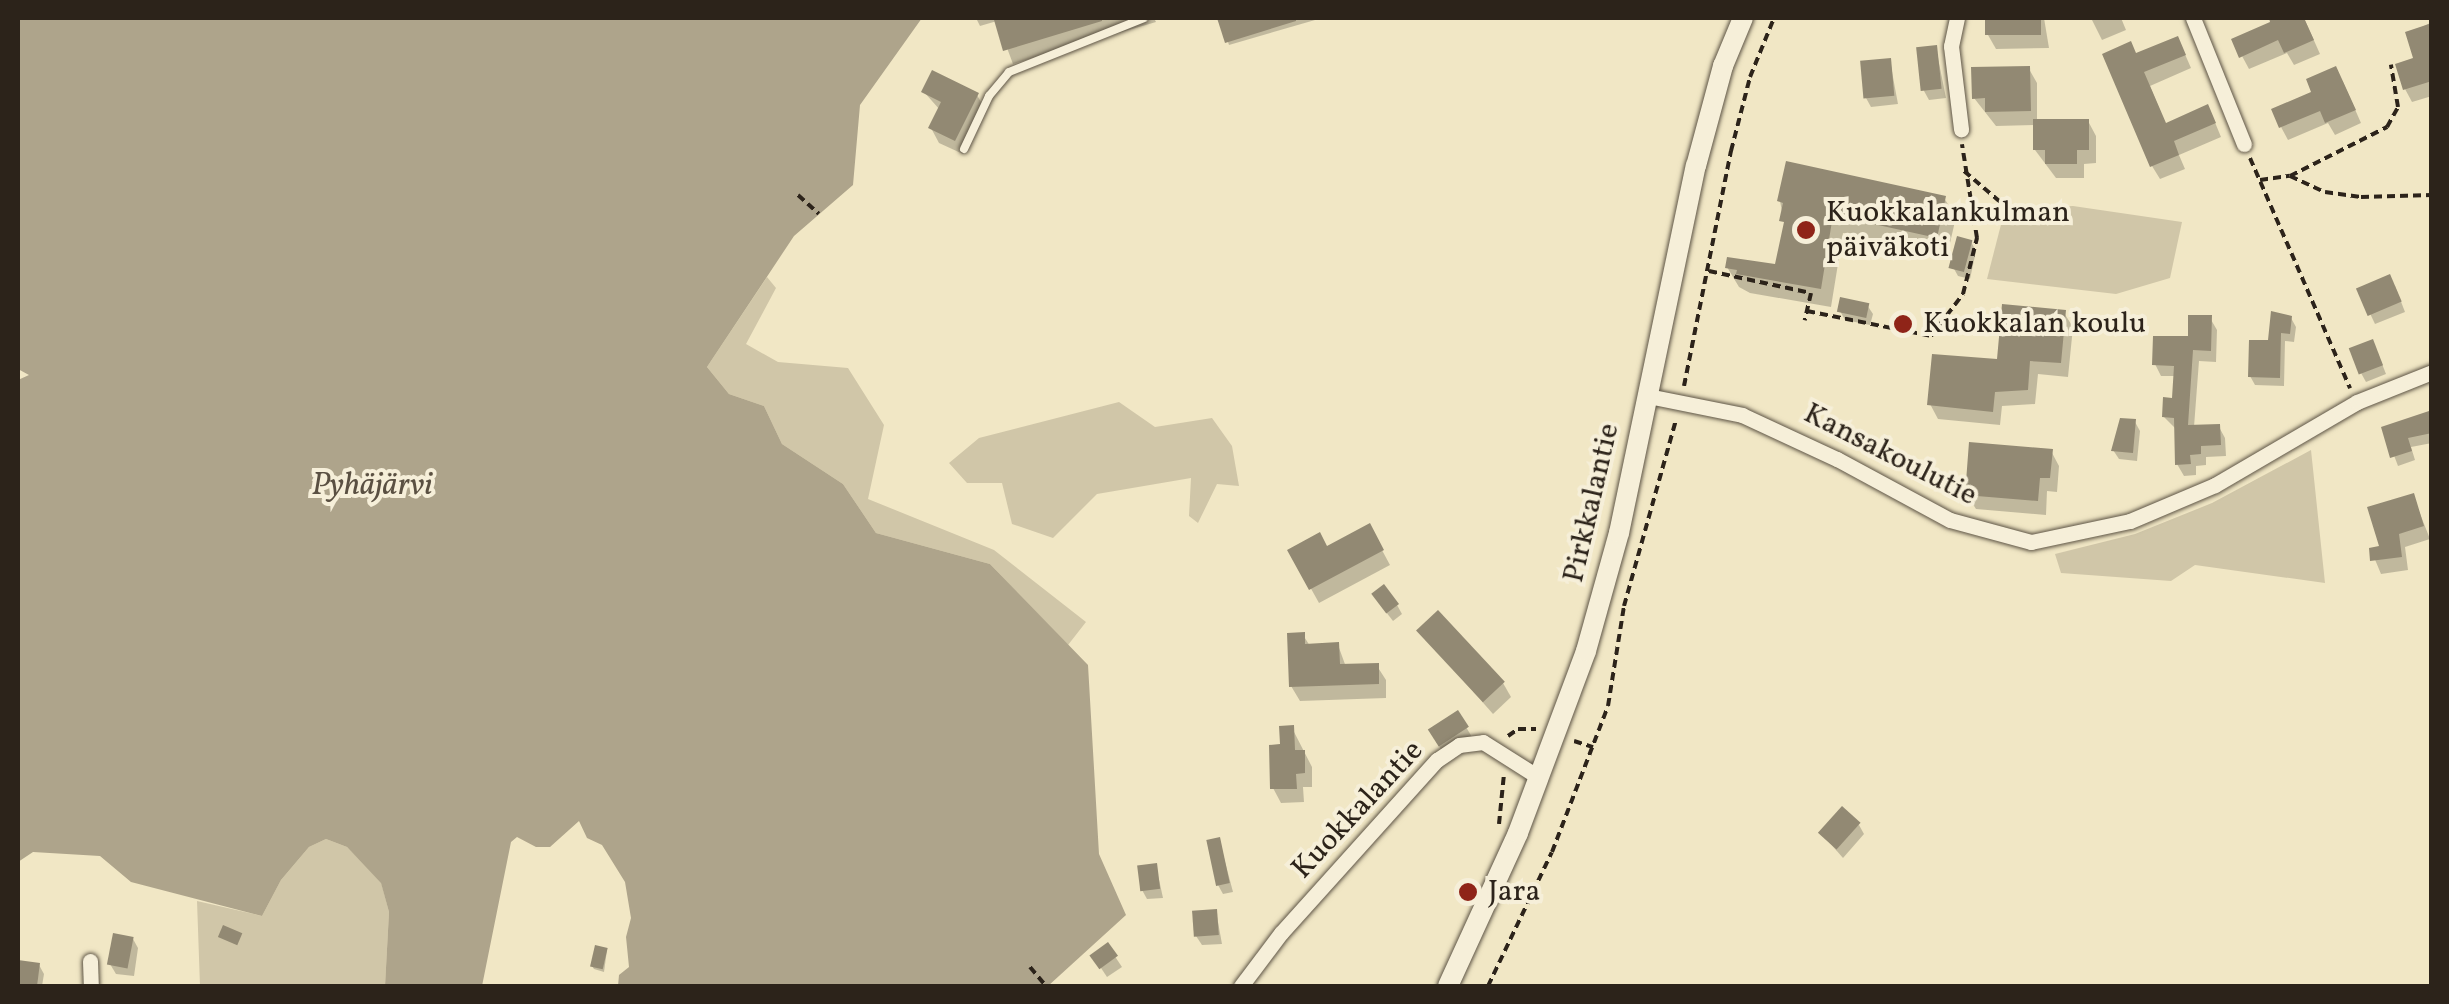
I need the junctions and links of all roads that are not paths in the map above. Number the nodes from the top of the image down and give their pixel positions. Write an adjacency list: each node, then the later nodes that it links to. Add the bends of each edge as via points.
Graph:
1 (1144, 18): 7 (lane, via 1009,72 989,96)
2 (1957, 18): 5 (street, via 1951,46)
3 (2193, 18): 6 (street)
4 (1738, 21): 9 (street, Pirkkalantie, via 1696,166)
5 (1961, 130)
6 (2244, 144)
7 (964, 149)
8 (2432, 372): 9 (street, Kansakoulutie, via 2356,402 2198,492 2130,521 2032,542 1950,520 1755,420)
9 (1648, 396): 10 (street, Pirkkalantie, via 1586,651)
10 (1540, 778): 13 (street, Kuokkalantie, via 1483,742 1471,741 1438,760); 14 (street, Pirkkalantie)
11 (90, 961): 12 (street)
12 (91, 986)
13 (1241, 986)
14 (1448, 986)

